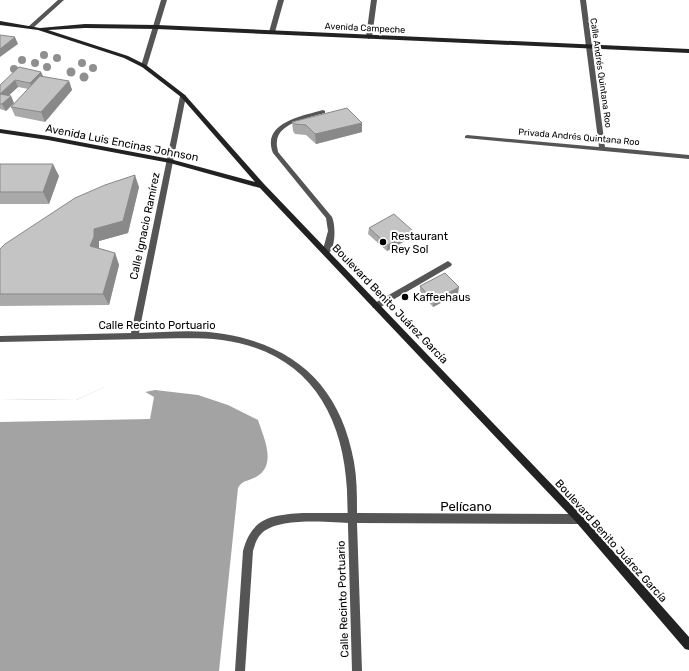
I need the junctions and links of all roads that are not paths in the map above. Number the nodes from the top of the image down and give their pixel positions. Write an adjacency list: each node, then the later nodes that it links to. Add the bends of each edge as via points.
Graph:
1 (61, 0): 7 (street)
2 (164, 0): 8 (street)
3 (281, 0): 10 (street)
4 (374, 0): 11 (street)
5 (583, 0): 12 (street, Calle Andrés Quintana Roo)
6 (0, 23): 7 (street)
7 (31, 27): 9 (street)
8 (157, 27): 9 (street, Avenida Campeche, via 84,26); 10 (street, Avenida Campeche); 14 (street)
9 (39, 29): 14 (street, Boulevard Benito Juárez García, via 126,57)
10 (272, 32): 11 (street, Avenida Campeche)
11 (369, 37): 12 (street, Avenida Campeche)
12 (588, 48): 13 (street, Avenida Campeche); 19 (street, Calle Andrés Quintana Roo)
13 (689, 51)
14 (144, 66): 15 (street, Boulevard Benito Juárez García)
15 (183, 96): 21 (street, Calle Ignacio Ramírez); 22 (street, Boulevard Benito Juárez García)
16 (324, 112): 23 (street, via 285,123 276,132 273,146 275,152 329,217 332,232)
17 (0, 131): 21 (street, Avenida Luis Encinas Johnson)
18 (467, 137): 19 (street, Privada Andrés Quintana Roo)
19 (602, 148): 20 (street, Privada Andrés Quintana Roo)
20 (689, 157)
21 (170, 160): 22 (street, Avenida Luis Encinas Johnson); 26 (street, Calle Ignacio Ramírez)
22 (262, 186): 23 (street, Boulevard Benito Juárez García)
23 (326, 253): 25 (street, Boulevard Benito Juárez García)
24 (448, 264): 25 (street)
25 (376, 306): 29 (street, Boulevard Benito Juárez García)
26 (134, 336): 27 (street, Calle Recinto Portuario); 28 (street, Calle Recinto Portuario, via 222,336 253,342 270,348 309,376 327,398 341,427 349,462)
27 (0, 339)
28 (353, 518): 29 (street, Pelícano); 31 (street, Pelícano, via 286,519 270,522 259,529 251,540 248,551); 32 (street, Calle Recinto Portuario)
29 (579, 519): 30 (street, Boulevard Benito Juárez García)
30 (689, 645)
31 (240, 671)
32 (357, 671)

